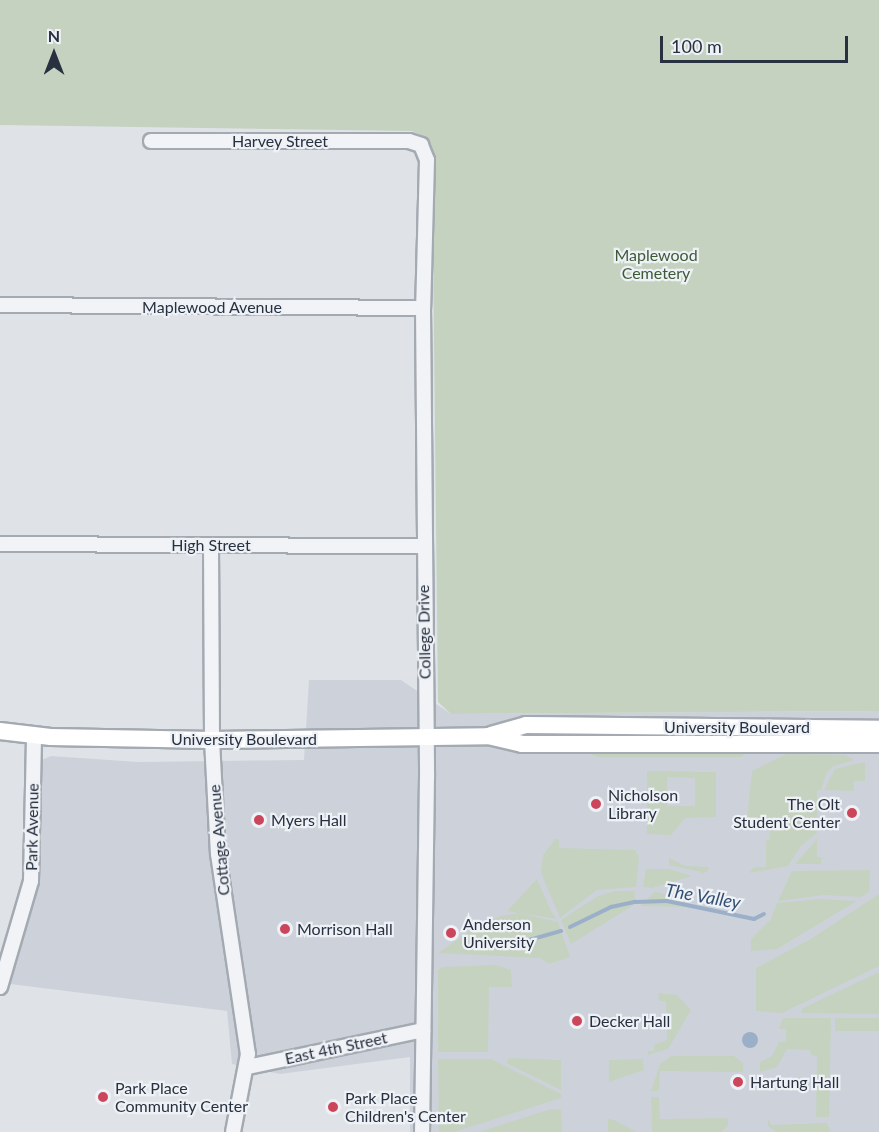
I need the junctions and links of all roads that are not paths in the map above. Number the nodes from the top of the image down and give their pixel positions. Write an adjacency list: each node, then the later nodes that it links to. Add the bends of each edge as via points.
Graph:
1 (151, 141): 2 (street, Harvey Street)
2 (410, 141): 4 (street, College Drive, via 421,145 428,160)
3 (0, 305): 4 (street, Maplewood Avenue)
4 (423, 308): 7 (street, College Drive)
5 (0, 544): 6 (street, High Street)
6 (211, 545): 7 (street, High Street); 14 (street, Cottage Avenue)
7 (422, 546): 12 (street, College Drive)
8 (570, 726): 9 (main road, University Boulevard); 13 (main road, University Boulevard, via 526,725); 15 (street)
9 (879, 729)
10 (0, 731): 11 (main road, University Boulevard)
11 (34, 735): 14 (main road, University Boulevard); 17 (street, Park Avenue, via 31,881)
12 (426, 736): 13 (main road, University Boulevard); 14 (main road, University Boulevard); 18 (street, College Drive)
13 (488, 736): 15 (main road, University Boulevard, via 522,744)
14 (212, 740): 19 (street, Cottage Avenue, via 218,854)
15 (570, 744): 16 (main road, University Boulevard)
16 (879, 744)
17 (0, 987)
18 (423, 1030): 19 (street, East 4th Street); 21 (street, College Drive)
19 (248, 1067): 20 (street, Cottage Avenue)
20 (233, 1132)
21 (422, 1132)

